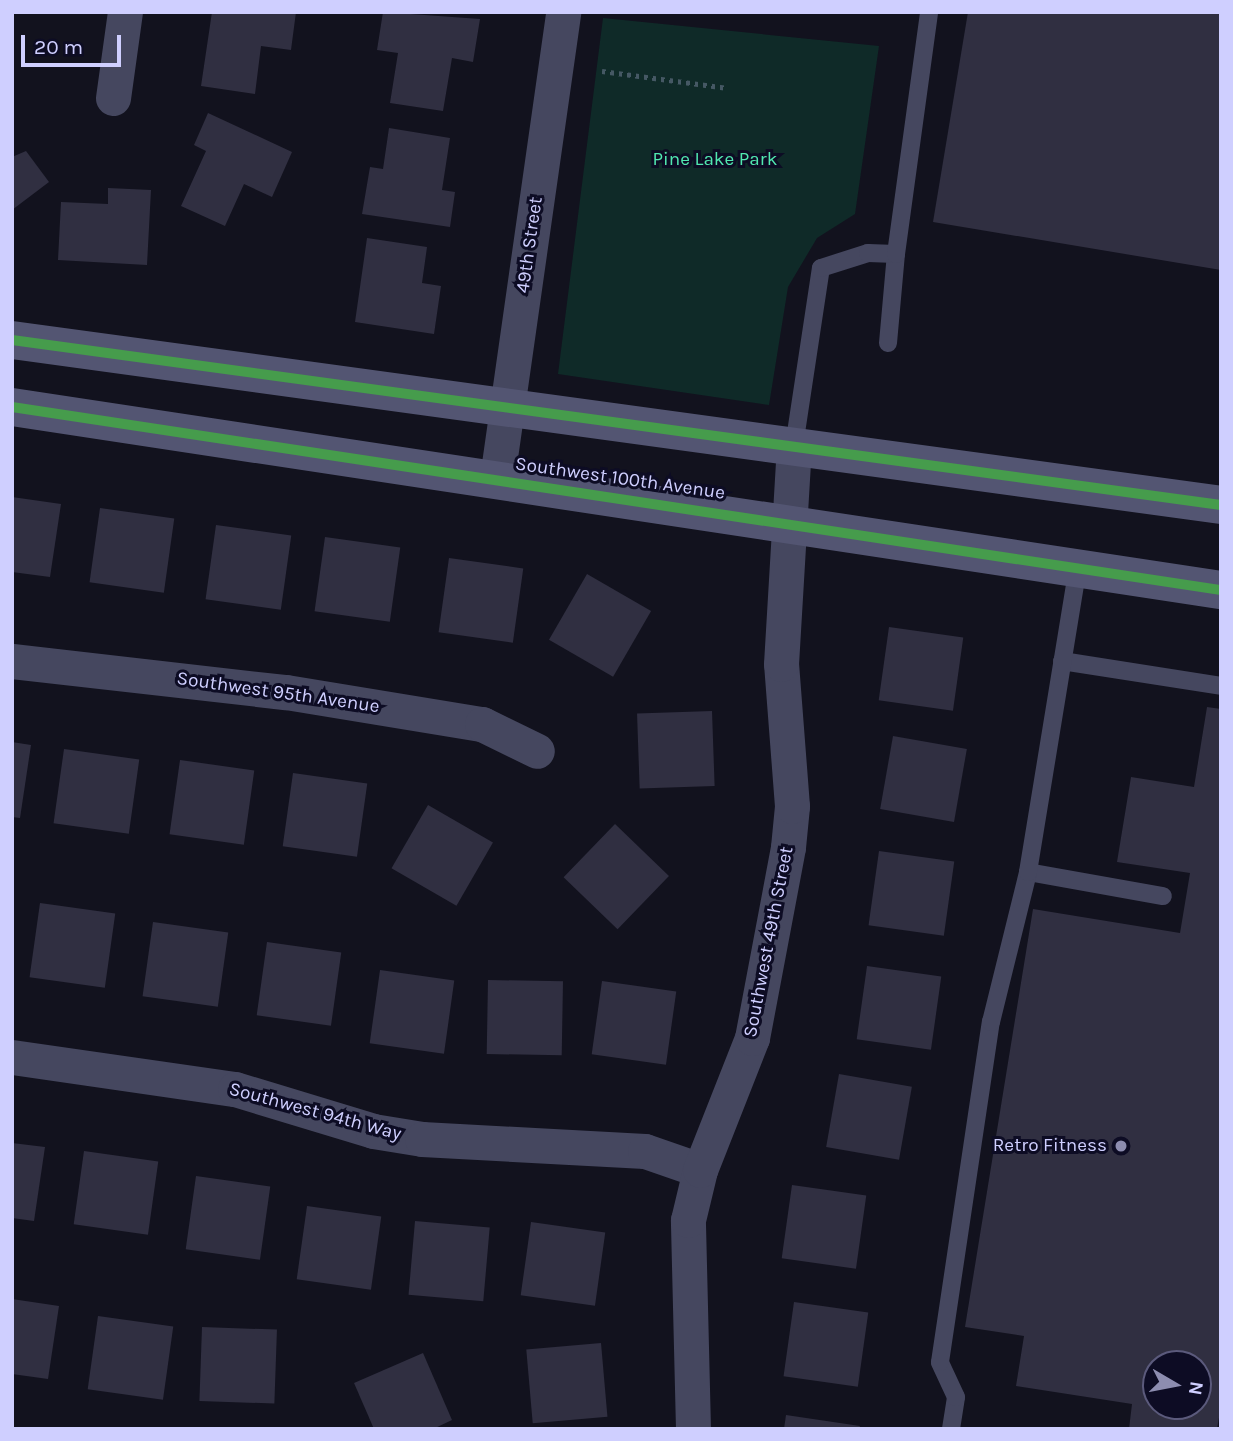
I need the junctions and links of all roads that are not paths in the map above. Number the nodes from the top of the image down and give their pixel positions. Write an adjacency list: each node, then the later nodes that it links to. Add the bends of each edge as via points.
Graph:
1 (125, 12): 4 (street)
2 (563, 12): 9 (street, 49th Street)
3 (929, 12): 5 (lane)
4 (113, 98)
5 (896, 254): 7 (lane); 10 (lane, via 868,253 821,268)
6 (12, 340): 9 (main road)
7 (888, 343)
8 (12, 407): 11 (main road, Southwest 100th Avenue)
9 (507, 408): 10 (main road); 11 (street, 49th Street)
10 (794, 446): 12 (main road); 13 (street, Southwest 49th Street)
11 (497, 478): 13 (main road, Southwest 100th Avenue)
12 (1221, 505)
13 (789, 522): 14 (main road, Southwest 100th Avenue); 23 (street, Southwest 49th Street, via 781,664 792,806 788,847 752,1038)
14 (1078, 566): 15 (main road, Southwest 100th Avenue); 17 (lane)
15 (1221, 590)
16 (12, 661): 19 (street, Southwest 95th Avenue, via 286,692 482,724)
17 (1062, 661): 18 (lane); 20 (lane)
18 (1221, 686)
19 (537, 751)
20 (1028, 872): 21 (lane); 25 (lane, via 991,1022 940,1362 956,1397)
21 (1163, 896)
22 (12, 1057): 23 (street, Southwest 94th Way, via 235,1089 397,1135 645,1151)
23 (700, 1170): 24 (street, Southwest 49th Street, via 687,1242)
24 (693, 1429)
25 (951, 1429)

